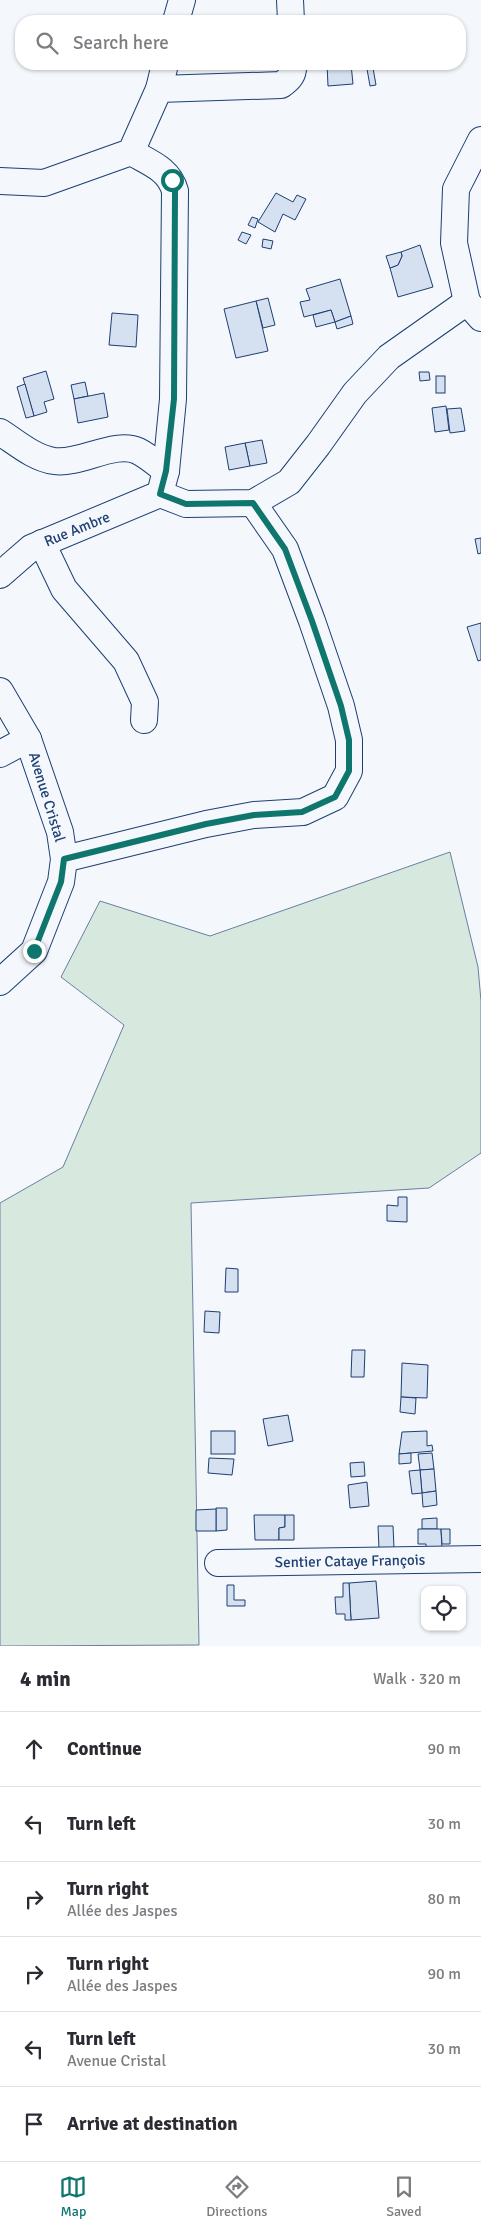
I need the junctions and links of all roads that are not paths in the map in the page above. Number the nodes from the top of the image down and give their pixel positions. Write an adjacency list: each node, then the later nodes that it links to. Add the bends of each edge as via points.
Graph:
1 (182, 0): 3 (street)
2 (290, 0): 4 (street)
3 (178, 15)
4 (291, 15)
5 (164, 70): 7 (street)
6 (293, 70): 7 (street, via 290,79 281,85)
7 (159, 89): 9 (street)
8 (481, 140): 11 (street, via 456,189 454,243)
9 (131, 152): 10 (street, via 44,183); 13 (street, via 165,171 175,191 174,399)
10 (0, 181)
11 (474, 310): 14 (street, via 389,357 355,393 288,482)
12 (0, 432): 13 (street, via 36,456 52,461 66,462 126,447 137,450)
13 (163, 482): 14 (street, via 186,504); 15 (street, Rue Ambre)
14 (253, 503): 21 (street, via 285,549 312,621 341,706 349,740 349,771 335,797 302,812 254,815 206,824)
15 (42, 543): 16 (street, Rue Ambre, via 31,548); 18 (street, via 64,589 126,661 145,702)
16 (0, 575)
17 (0, 690): 19 (street, Avenue Cristal)
18 (144, 720)
19 (28, 739): 20 (street); 21 (street, Avenue Cristal, via 60,832)
20 (0, 754)
21 (64, 859): 22 (street, Avenue Cristal, via 61,882 34,951)
22 (0, 982)
23 (481, 1559): 24 (street, Sentier Cataye François)
24 (218, 1563)

